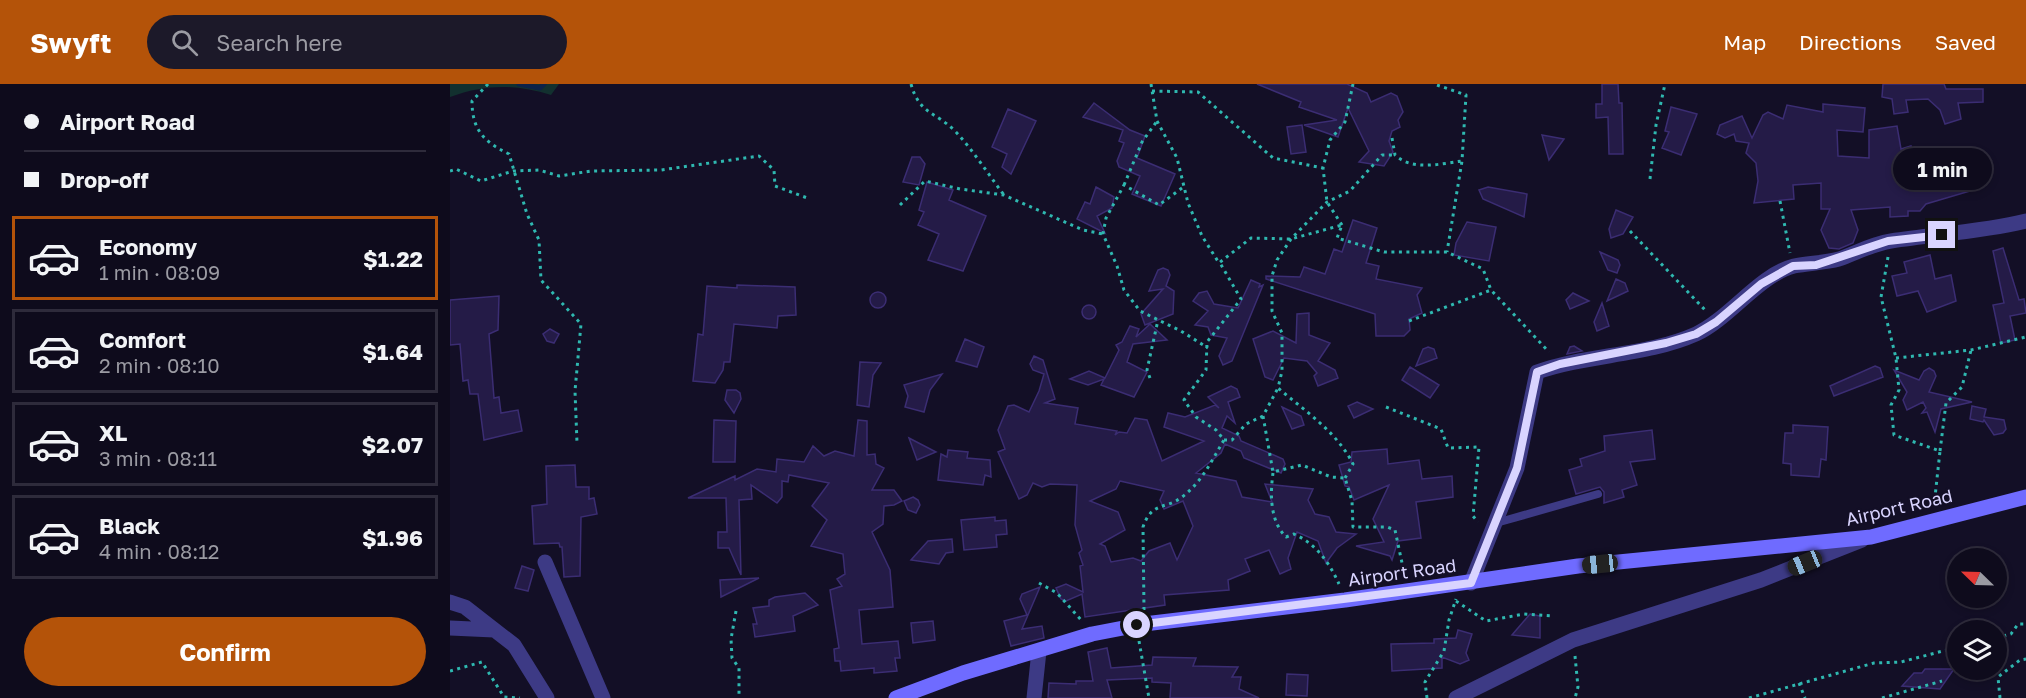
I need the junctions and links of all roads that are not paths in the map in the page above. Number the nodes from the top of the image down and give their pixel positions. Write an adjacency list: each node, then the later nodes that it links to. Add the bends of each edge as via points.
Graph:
1 (2026, 221): 4 (street, via 1990,230 1888,241 1816,265 1793,266 1761,284 1696,334 1537,372 1517,468)
2 (1598, 494): 4 (lane)
3 (2026, 497): 5 (street, Airport Road)
4 (1493, 531): 7 (street)
5 (1871, 537): 7 (street, Airport Road, via 1578,567); 16 (street, via 1761,580 1573,640)
6 (545, 562): 13 (street)
7 (1471, 583): 11 (street, Airport Road, via 1140,624)
8 (450, 602): 10 (street)
9 (450, 628): 10 (street)
10 (494, 630): 12 (street, via 514,645)
11 (1039, 651): 14 (street, Airport Road); 15 (street)
12 (547, 698)
13 (603, 698)
14 (896, 698)
15 (1034, 698)
16 (1456, 698)

